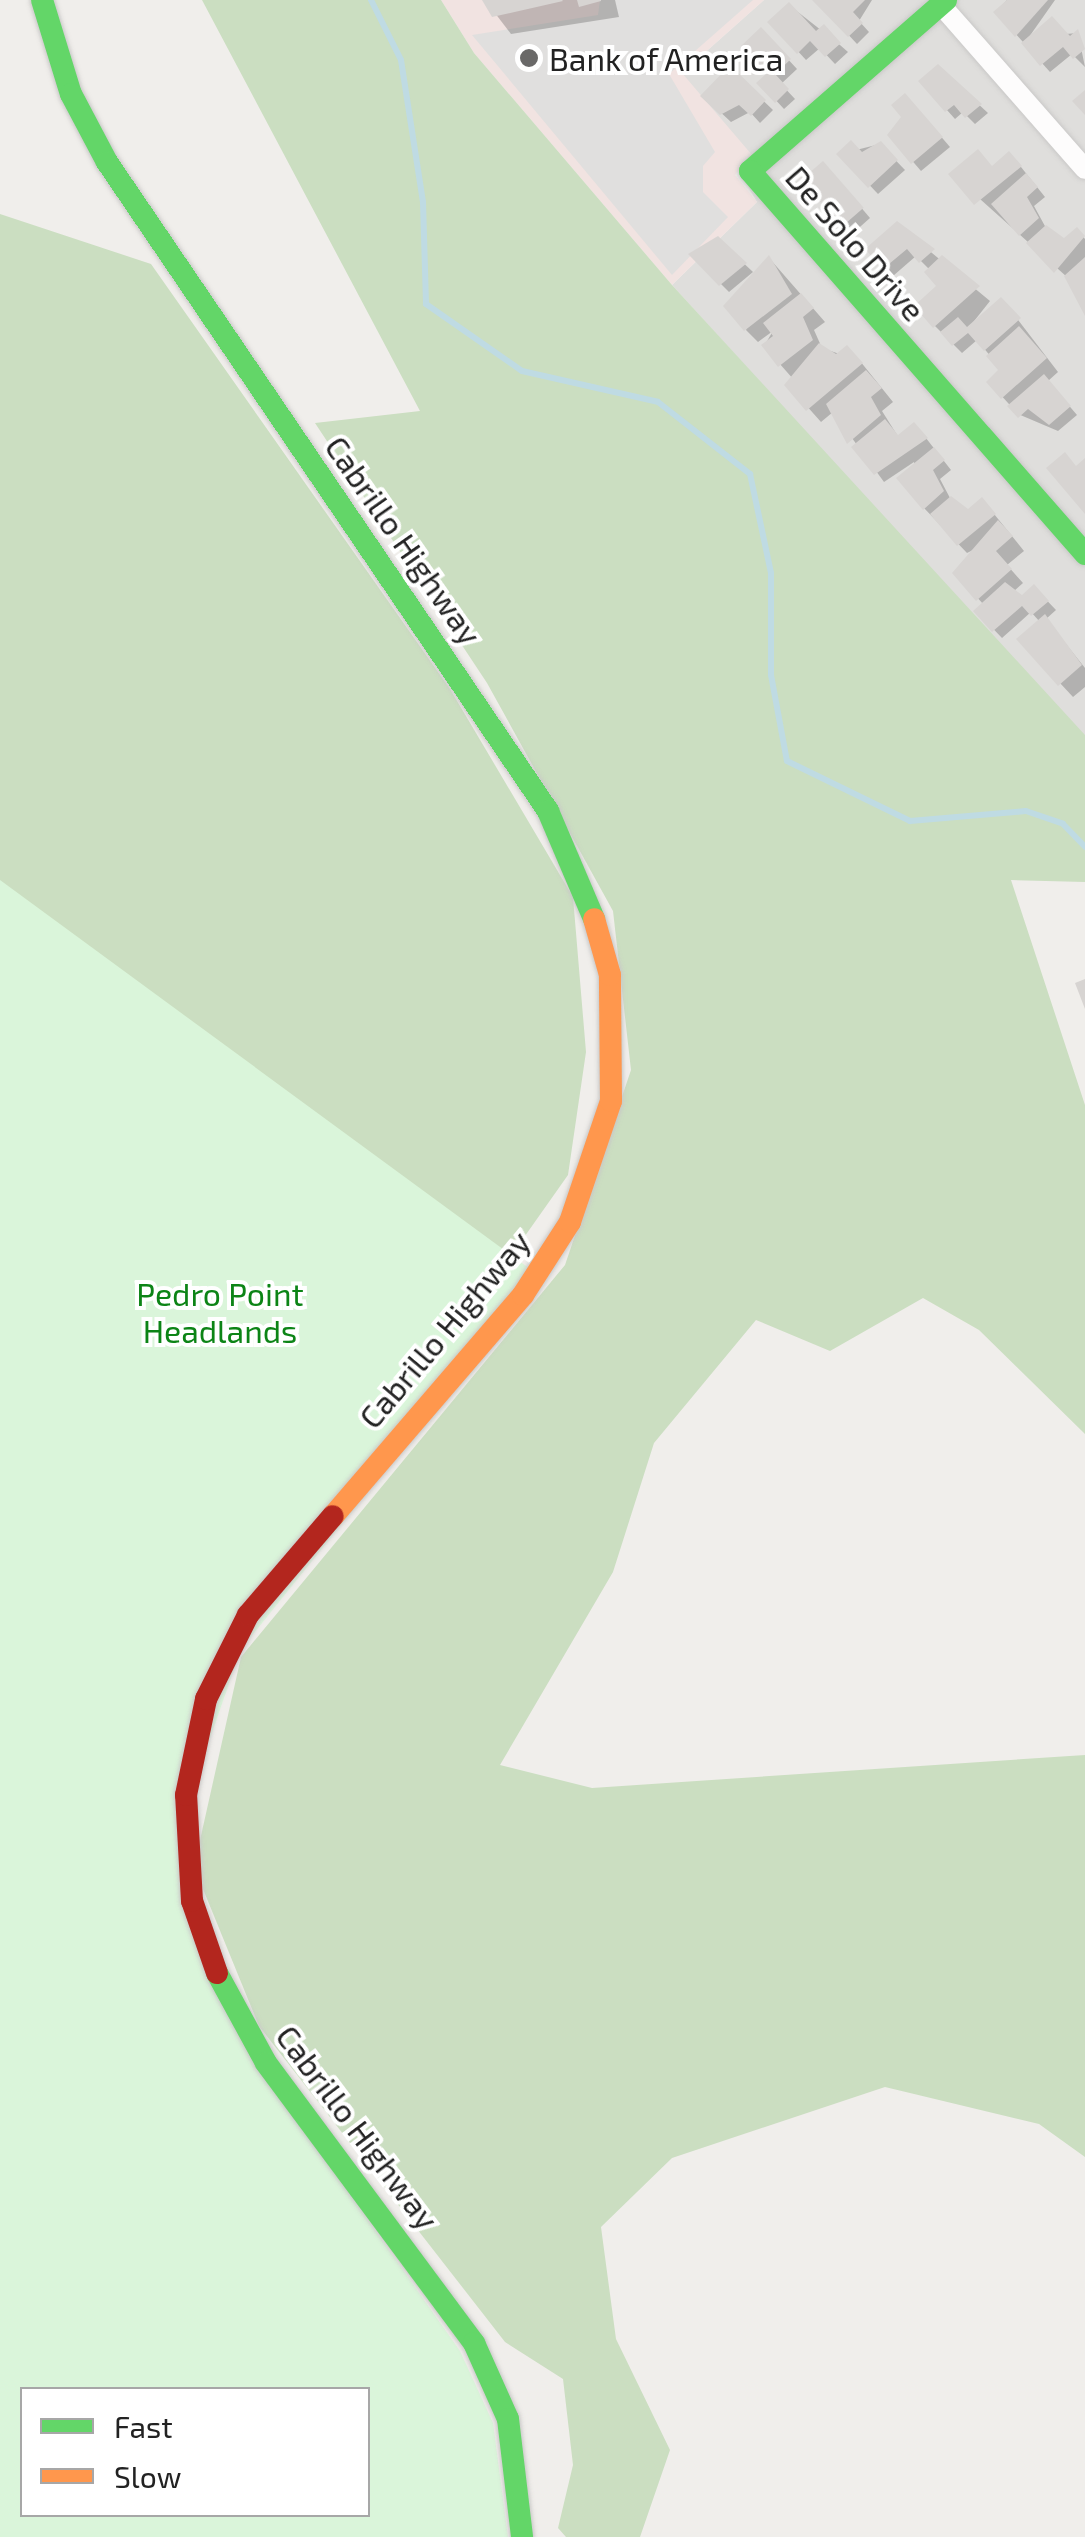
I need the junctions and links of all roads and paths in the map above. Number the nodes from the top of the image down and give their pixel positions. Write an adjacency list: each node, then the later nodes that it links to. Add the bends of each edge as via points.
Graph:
1 (42, 0): 5 (main road, Cabrillo Highway, via 71,94 112,170 548,811 584,883 610,975 611,1101 570,1222 506,1315 248,1614 203,1710 184,1817 198,1924 233,2010 444,2296 493,2380 517,2460)
2 (943, 2): 3 (street); 4 (main road, De Solo Drive, via 750,171)
3 (1085, 169)
4 (1085, 554)
5 (522, 2537)

